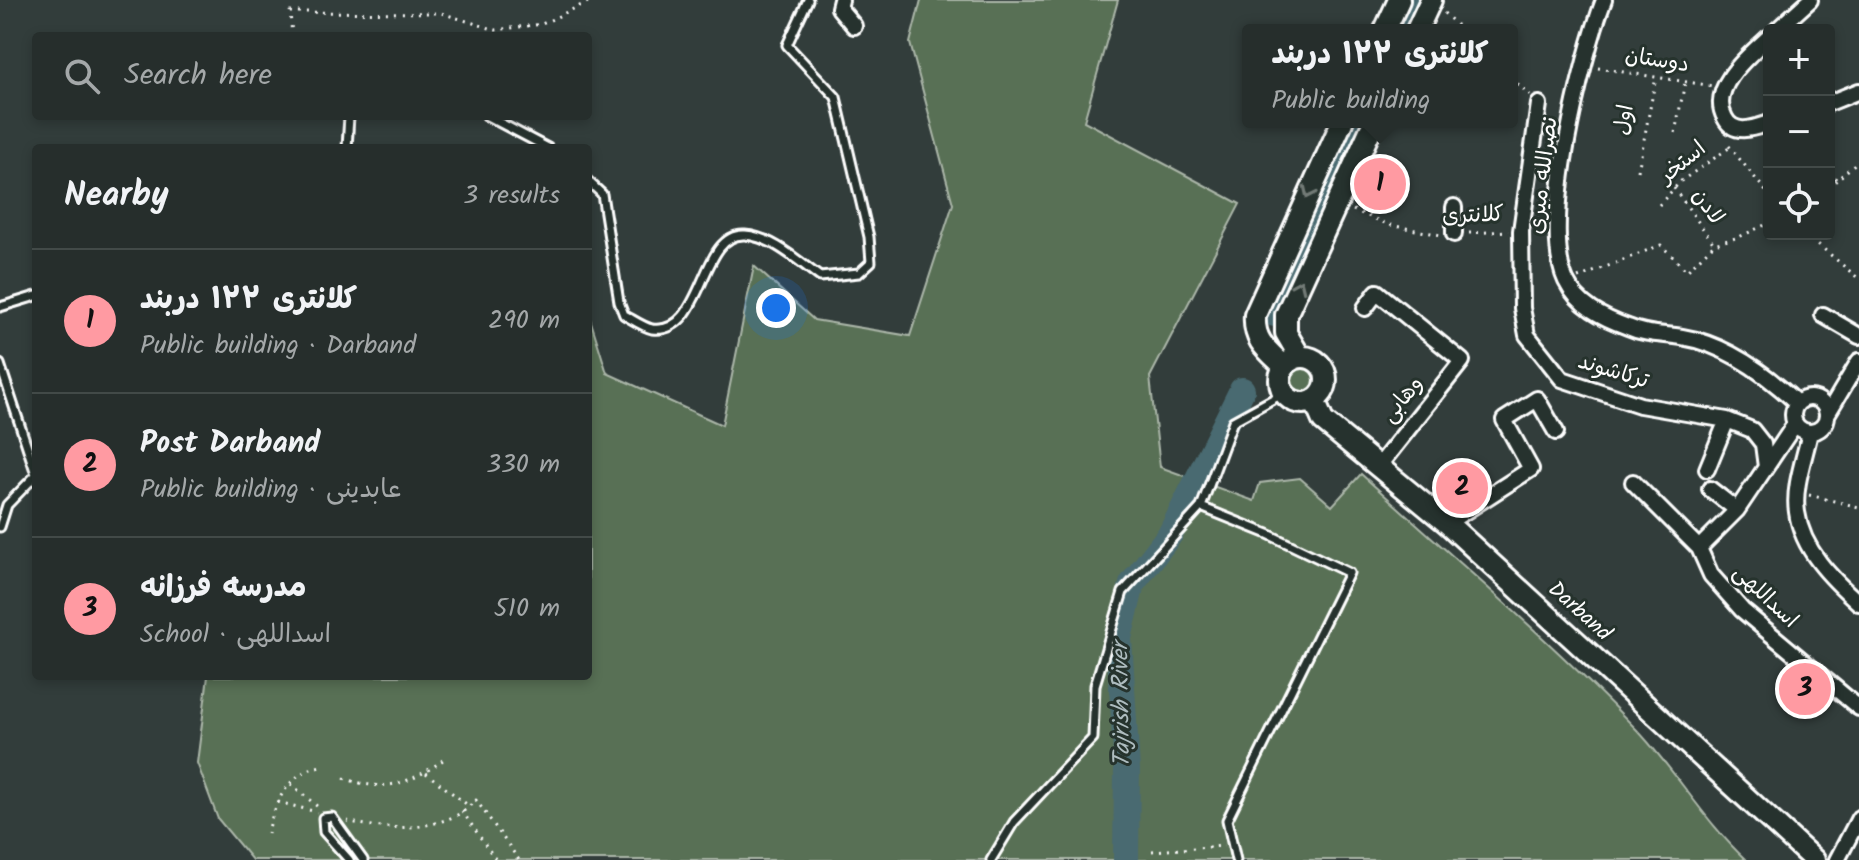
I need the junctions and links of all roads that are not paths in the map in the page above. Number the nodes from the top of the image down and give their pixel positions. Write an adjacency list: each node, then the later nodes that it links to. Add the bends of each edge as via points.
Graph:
1 (808, 0): 22 (lane, via 787,45 836,97 869,237 871,262 859,273 820,277 775,246 741,235 718,250 687,311 669,327 651,329 624,315 602,194)
2 (841, 0): 10 (street, via 839,8)
3 (1399, 0): 7 (main road)
4 (1431, 0): 8 (main road)
5 (1604, 0): 35 (street, نصرالله میری, via 1582,66 1558,209 1558,256 1567,283 1585,306 1603,317 1656,336 1720,348)
6 (1810, 0): 9 (street)
7 (1388, 24)
8 (1420, 24)
9 (1784, 24)
10 (854, 26)
11 (1763, 42): 17 (street, via 1742,61 1720,111 1728,125 1738,129)
12 (1859, 91): 13 (street)
13 (1835, 101)
14 (1539, 104): 37 (street, ترکاشوند, via 1521,231 1527,335 1562,379 1640,405)
15 (349, 120): 20 (lane)
16 (495, 120): 21 (lane)
17 (1763, 125)
18 (1339, 128): 30 (main road, one-way to 30, via 1255,315 1258,341)
19 (1371, 128): 30 (main road, one-way to 19, via 1286,315)
20 (347, 144)
21 (540, 144)
22 (592, 185)
23 (1454, 207): 24 (street)
24 (1454, 234)
25 (32, 297): 26 (lane)
26 (0, 307)
27 (1365, 308): 42 (street, وهابی, via 1377,292 1462,361)
28 (1823, 315): 29 (street)
29 (1859, 336)
30 (1292, 361): 33 (main road, via 1279,380); 34 (main road, via 1314,359 1324,369 1324,390)
31 (1859, 361): 36 (street)
32 (0, 364): 41 (lane)
33 (1284, 393): 34 (main road, via 1295,401); 48 (lane, via 1233,421)
34 (1314, 400): 42 (main road, Darband, via 1323,421)
35 (1797, 403): 36 (street, via 1807,397 1818,399); 38 (street)
36 (1828, 413): 40 (street, via 1821,429)
37 (1727, 420): 43 (street, ترکاشوند, via 1752,430 1763,444); 44 (street)
38 (1795, 424): 40 (street); 43 (street)
39 (1556, 432): 50 (street, via 1537,399 1504,420 1531,469)
40 (1810, 432): 53 (street, via 1797,492 1803,534 1815,557)
41 (32, 462)
42 (1378, 467): 50 (main road, Darband)
43 (1766, 467): 49 (street)
44 (1707, 469)
45 (32, 478): 51 (lane, via 7,505)
46 (1633, 482): 52 (street)
47 (1710, 489): 49 (street)
48 (1201, 507): 56 (lane, via 1349,573 1227,820); 59 (lane, via 1123,592 1095,685 1093,738 1014,822)
49 (1737, 510): 52 (street)
50 (1447, 523): 60 (main road, Darband)
51 (0, 527)
52 (1699, 548): 54 (street, اسداللهی, via 1711,575 1742,610)
53 (1859, 603)
54 (1859, 708)
55 (1859, 818): 61 (street)
56 (1233, 854)
57 (349, 860): 58 (lane, via 324,832 325,816)
58 (363, 860)
59 (991, 860)
60 (1814, 860)
61 (1837, 860)

